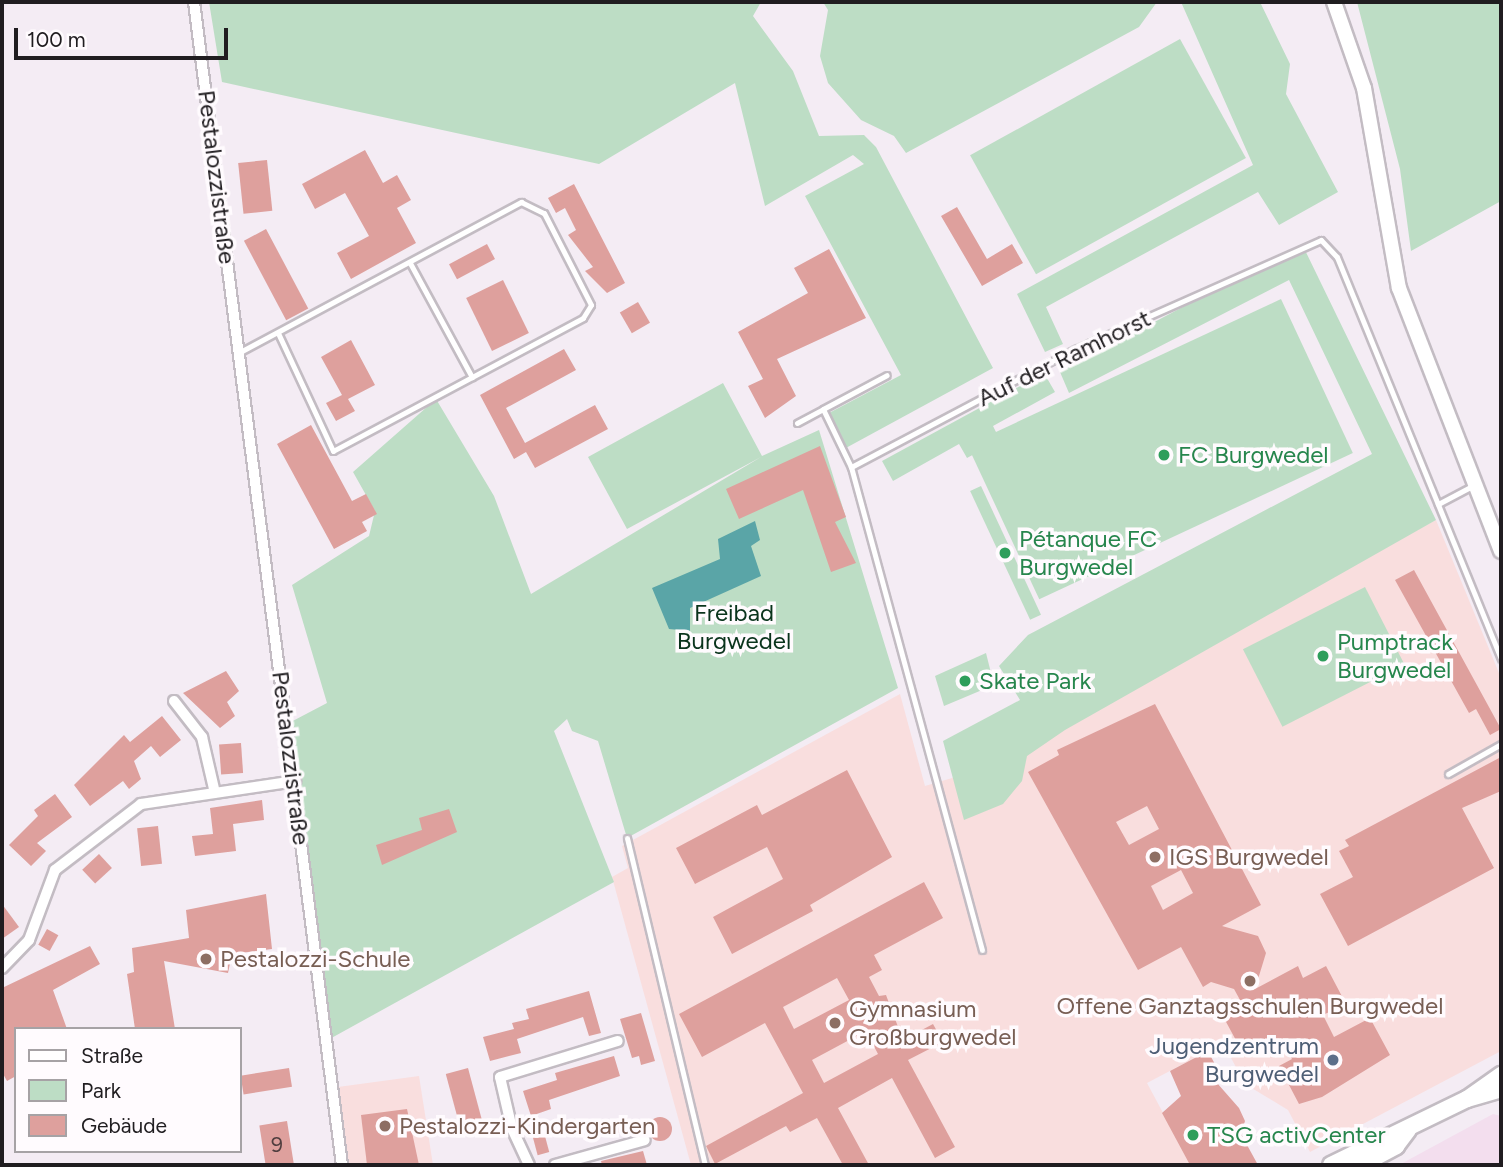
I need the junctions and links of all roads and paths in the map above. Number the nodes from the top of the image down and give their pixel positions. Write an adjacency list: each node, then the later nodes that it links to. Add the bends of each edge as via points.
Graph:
1 (194, 2): 5 (street, Pestalozzistraße)
2 (1334, 2): 11 (street, via 1364,88 1398,288)
3 (411, 264): 4 (lane); 7 (lane); 7 (lane, via 521,202 544,214 589,298 588,312)
4 (278, 333): 5 (lane); 7 (lane, via 333,451)
5 (240, 352): 18 (street, Pestalozzistraße)
6 (887, 375): 8 (lane)
7 (472, 377)
8 (823, 409): 9 (lane); 10 (lane)
9 (797, 423)
10 (851, 467): 12 (lane, Auf der Ramhorst, via 1075,349 1321,240 1337,257); 21 (lane)
11 (1474, 485): 12 (lane); 13 (street)
12 (1438, 504): 14 (lane, Auf der Ramhorst)
13 (1501, 551)
14 (1501, 659)
15 (174, 701): 19 (street, via 202,737)
16 (1501, 744): 17 (lane)
17 (1448, 774)
18 (295, 781): 19 (street); 29 (street, Pestalozzistraße)
19 (215, 793): 22 (street, via 141,804 55,870 29,940)
20 (627, 838): 32 (lane)
21 (982, 950)
22 (2, 968)
23 (618, 1041): 30 (street, via 500,1077 512,1129)
24 (1501, 1075): 26 (main road)
25 (1501, 1089): 26 (main road)
26 (1467, 1099): 27 (main road)
27 (1408, 1130): 33 (main road); 34 (main road, via 1396,1146)
28 (645, 1140): 31 (street)
29 (342, 1165)
30 (529, 1165)
31 (555, 1165)
32 (705, 1165)
33 (1331, 1165)
34 (1360, 1165)

